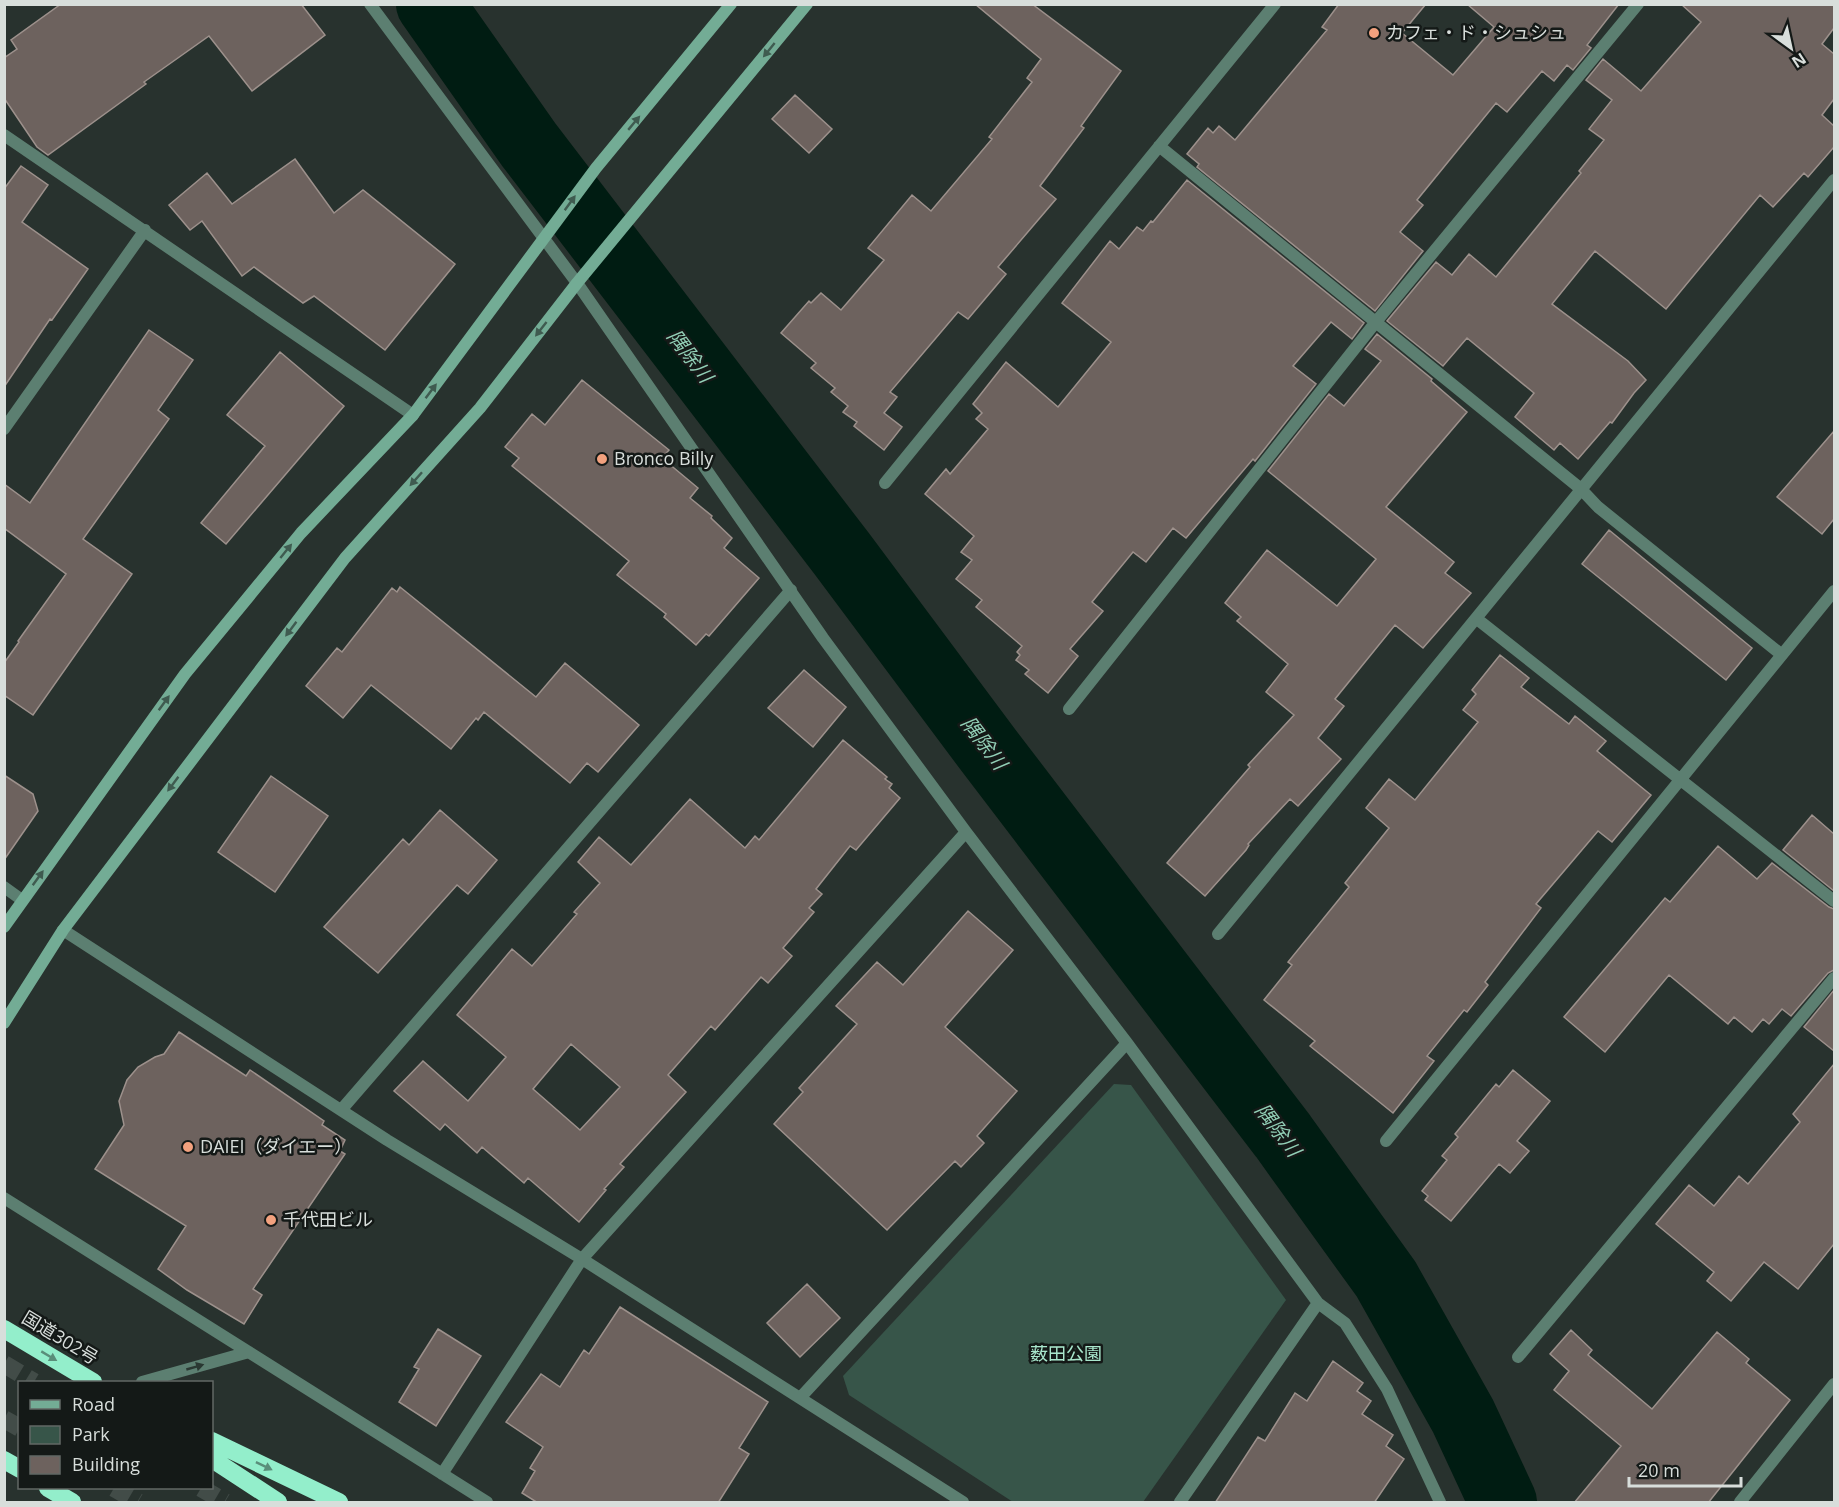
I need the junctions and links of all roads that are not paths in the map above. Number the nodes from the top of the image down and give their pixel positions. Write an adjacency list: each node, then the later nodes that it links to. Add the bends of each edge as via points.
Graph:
1 (370, 4): 10 (street)
2 (731, 4): 10 (street, one-way to 2, via 596,168)
3 (807, 4): 11 (street, one-way to 11)
4 (1275, 4): 7 (street)
5 (1638, 4): 12 (street)
6 (4, 135): 9 (street)
7 (1159, 146): 12 (street); 15 (street)
8 (1834, 180): 16 (street)
9 (145, 230): 13 (street); 14 (street)
10 (544, 239): 11 (street); 13 (street, one-way to 10)
11 (577, 283): 17 (street); 28 (street, one-way to 28, via 480,408 345,558)
12 (1375, 323): 16 (street); 21 (street)
13 (413, 416): 25 (street, one-way to 13, via 185,674 301,533)
14 (4, 429)
15 (885, 483)
16 (1581, 489): 19 (street); 20 (street, via 1598,507)
17 (791, 590): 23 (street); 33 (street)
18 (1834, 591): 20 (street)
19 (1477, 619): 22 (street); 29 (street)
20 (1782, 655): 22 (street)
21 (1069, 709)
22 (1680, 779): 26 (street); 34 (street)
23 (966, 832): 32 (street); 36 (street)
24 (4, 887): 25 (street)
25 (22, 900): 27 (street)
26 (1834, 901)
27 (4, 927)
28 (63, 930): 31 (street); 33 (street)
29 (1218, 934)
30 (1834, 978): 40 (street)
31 (4, 1023)
32 (1127, 1043): 37 (street); 44 (street)
33 (342, 1109): 36 (street)
34 (1386, 1141)
35 (4, 1198): 39 (street)
36 (582, 1259): 44 (street); 49 (street)
37 (1318, 1303): 56 (street); 57 (street, via 1345,1323 1388,1389)
38 (4, 1329): 41 (highway, 国道302号, one-way to 41)
39 (249, 1352): 42 (street, one-way to 39); 49 (street)
40 (1518, 1357)
41 (90, 1381)
42 (148, 1381)
43 (1834, 1384): 58 (street)
44 (800, 1398): 55 (street)
45 (213, 1441): 53 (highway, one-way to 53)
46 (4, 1460): 48 (highway)
47 (213, 1460): 52 (highway)
48 (18, 1468)
49 (442, 1474): 54 (street)
50 (50, 1489): 51 (highway)
51 (72, 1503)
52 (278, 1503)
53 (339, 1503)
54 (487, 1503)
55 (963, 1503)
56 (1180, 1503)
57 (1440, 1503)
58 (1740, 1503)

